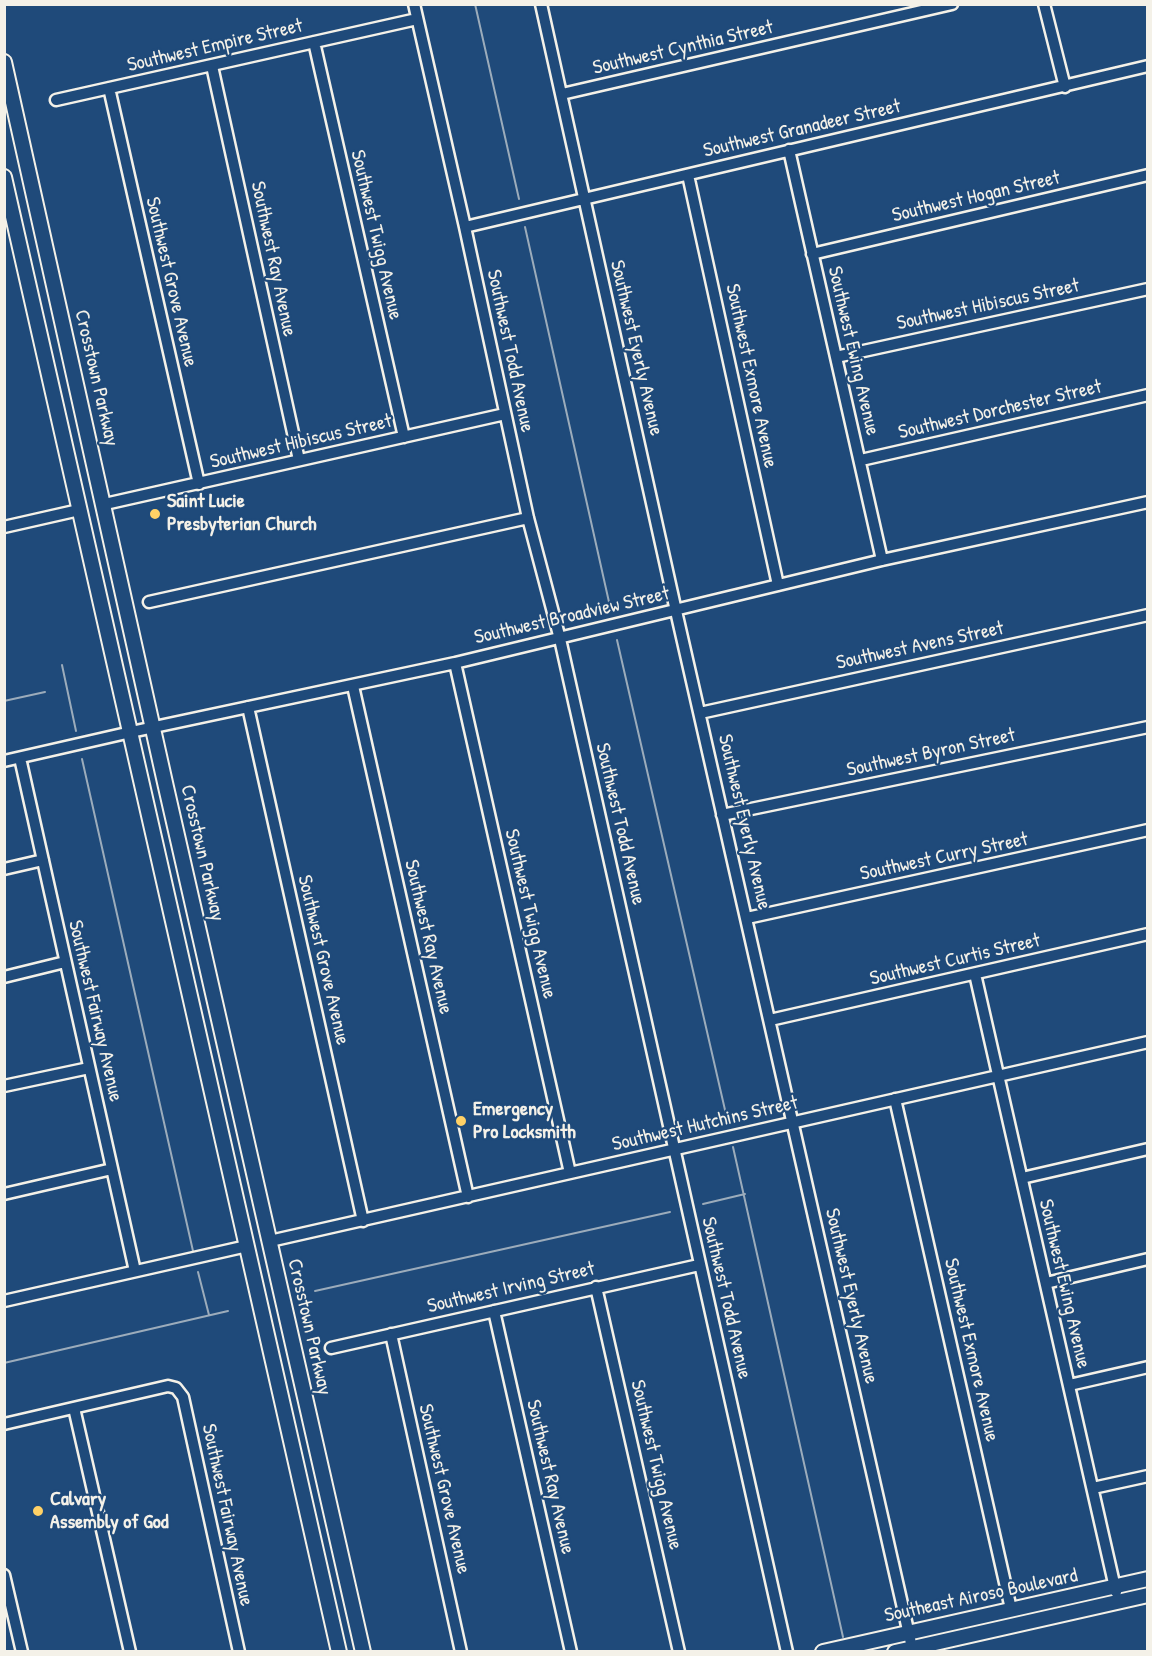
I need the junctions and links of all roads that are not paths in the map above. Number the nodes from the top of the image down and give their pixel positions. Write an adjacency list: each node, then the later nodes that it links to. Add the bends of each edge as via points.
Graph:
1 (414, 4): 5 (street, Southwest Todd Avenue)
2 (541, 4): 12 (street, Southwest Eyerly Avenue)
3 (952, 4): 12 (street, Southwest Cynthia Street)
4 (1044, 4): 10 (street)
5 (417, 19): 6 (street, Southwest Empire Street); 19 (street, Southwest Todd Avenue)
6 (314, 42): 8 (street, Southwest Empire Street); 25 (street, Southwest Twigg Avenue)
7 (4, 62): 30 (main road, Crosstown Parkway)
8 (212, 66): 11 (street, Southwest Empire Street); 26 (street, Southwest Ray Avenue)
9 (1148, 66): 10 (street, Southwest Granadeer Street)
10 (1065, 87): 14 (street, Southwest Granadeer Street)
11 (109, 88): 13 (street, Southwest Empire Street); 28 (street, Southwest Grove Avenue)
12 (562, 94): 18 (street, Southwest Eyerly Avenue)
13 (56, 100)
14 (789, 150): 15 (street, Southwest Granadeer Street); 20 (street, Southwest Ewing Avenue)
15 (688, 175): 18 (street, Southwest Granadeer Street); 35 (street, Southwest Exmore Avenue)
16 (1148, 175): 20 (street, Southwest Hogan Street)
17 (4, 177): 31 (main road)
18 (584, 199): 19 (street, Southwest Granadeer Street); 37 (street, Southwest Eyerly Avenue)
19 (465, 228): 24 (street, Southwest Todd Avenue)
20 (812, 254): 22 (street, Southwest Ewing Avenue)
21 (1148, 289): 22 (street, Southwest Hibiscus Street)
22 (836, 357): 27 (street, Southwest Ewing Avenue)
23 (1148, 395): 27 (street, Southwest Dorchester Street)
24 (505, 414): 25 (street, Southwest Hibiscus Street); 32 (street, Southwest Todd Avenue)
25 (404, 437): 26 (street, Southwest Hibiscus Street)
26 (299, 460): 28 (street, Southwest Hibiscus Street)
27 (861, 460): 34 (street, Southwest Ewing Avenue)
28 (199, 484): 30 (street, Southwest Hibiscus Street)
29 (1148, 502): 34 (street, Southwest Broadview Street)
30 (105, 504): 44 (main road, Crosstown Parkway)
31 (79, 510): 33 (street); 46 (main road)
32 (528, 518): 36 (street); 39 (street, Southwest Todd Avenue)
33 (4, 527)
34 (882, 560): 35 (street, Southwest Broadview Street)
35 (778, 585): 37 (street, Southwest Broadview Street)
36 (149, 602)
37 (676, 610): 39 (street, Southwest Broadview Street); 43 (street, Southwest Eyerly Avenue)
38 (1148, 615): 43 (street, Southwest Avens Street)
39 (560, 639): 40 (street, Southwest Broadview Street); 66 (street, Southwest Todd Avenue)
40 (455, 663): 41 (street, Southwest Broadview Street); 68 (street, Southwest Twigg Avenue)
41 (352, 686): 42 (street, Southwest Broadview Street); 71 (street, Southwest Ray Avenue)
42 (248, 708): 44 (street, Southwest Broadview Street); 72 (street, Southwest Grove Avenue)
43 (700, 713): 49 (street, Southwest Eyerly Avenue)
44 (153, 727): 46 (street, Southwest Broadview Street); 73 (main road, Crosstown Parkway)
45 (1148, 727): 49 (street, Southwest Byron Street)
46 (131, 732): 47 (street, Southwest Broadview Street); 74 (main road)
47 (20, 758): 48 (street, Southwest Broadview Street); 51 (street, Southwest Fairway Avenue)
48 (4, 761)
49 (722, 815): 53 (street, Southwest Eyerly Avenue)
50 (1148, 830): 53 (street, Southwest Curry Street)
51 (43, 860): 52 (street); 55 (street, Southwest Fairway Avenue)
52 (4, 869)
53 (747, 918): 58 (street, Southwest Eyerly Avenue)
54 (1148, 934): 56 (street, Southwest Curtis Street)
55 (65, 962): 57 (street); 60 (street, Southwest Fairway Avenue)
56 (975, 974): 58 (street, Southwest Curtis Street); 61 (street, Southwest Ewing Avenue)
57 (4, 976)
58 (770, 1020): 64 (street, Southwest Eyerly Avenue)
59 (1148, 1042): 61 (street, Southwest Hutchins Street)
60 (89, 1068): 62 (street); 67 (street, Southwest Fairway Avenue)
61 (999, 1076): 63 (street, Southwest Hutchins Street); 69 (street, Southwest Ewing Avenue)
62 (4, 1086)
63 (895, 1099): 64 (street, Southwest Hutchins Street); 95 (street, Southwest Exmore Avenue)
64 (794, 1123): 66 (street, Southwest Hutchins Street); 96 (street, Southwest Eyerly Avenue)
65 (1148, 1149): 69 (street)
66 (675, 1150): 68 (street, Southwest Hutchins Street); 76 (street, Southwest Todd Avenue)
67 (112, 1169): 70 (street); 77 (street, Southwest Fairway Avenue)
68 (570, 1173): 71 (street, Southwest Hutchins Street)
69 (1022, 1178): 78 (street, Southwest Ewing Avenue)
70 (4, 1194)
71 (468, 1197): 72 (street, Southwest Hutchins Street)
72 (363, 1221): 73 (street, Southwest Hutchins Street)
73 (270, 1241): 102 (main road, Crosstown Parkway)
74 (247, 1246): 77 (street); 101 (main road)
75 (1148, 1259): 78 (street)
76 (699, 1265): 79 (street, Southwest Irving Street); 106 (street, Southwest Todd Avenue)
77 (135, 1271): 80 (street)
78 (1046, 1283): 85 (street, Southwest Ewing Avenue)
79 (596, 1287): 81 (street, Southwest Irving Street); 105 (street, Southwest Twigg Avenue)
80 (4, 1301)
81 (495, 1311): 82 (street, Southwest Irving Street); 104 (street, Southwest Ray Avenue)
82 (391, 1334): 83 (street, Southwest Irving Street); 103 (street, Southwest Grove Avenue)
83 (331, 1348)
84 (1148, 1367): 85 (street)
85 (1069, 1385): 89 (street, Southwest Ewing Avenue)
86 (74, 1408): 87 (street); 99 (street); 100 (street, Southwest Fairway Avenue, via 168,1386 176,1388 183,1397)
87 (4, 1424)
88 (1148, 1476): 89 (street)
89 (1093, 1488): 92 (street, Southwest Ewing Avenue)
90 (4, 1575): 98 (street)
91 (1148, 1579): 92 (main road, Southeast Airoso Boulevard)
92 (1114, 1586): 94 (street, Southwest Ewing Avenue); 95 (main road, Southeast Airoso Boulevard)
93 (1148, 1594): 94 (main road, Southeast Airoso Boulevard)
94 (1118, 1601): 97 (main road, Southeast Airoso Boulevard)
95 (1011, 1609): 96 (main road, Southeast Airoso Boulevard)
96 (909, 1632): 97 (street, Southwest Eyerly Avenue); 107 (main road, Southeast Airoso Boulevard)
97 (913, 1649): 108 (main road, Southeast Airoso Boulevard)
98 (22, 1652)
99 (129, 1652)
100 (239, 1652)
101 (339, 1652)
102 (363, 1652)
103 (461, 1652)
104 (571, 1652)
105 (680, 1652)
106 (787, 1652)
107 (823, 1652)
108 (895, 1652)

